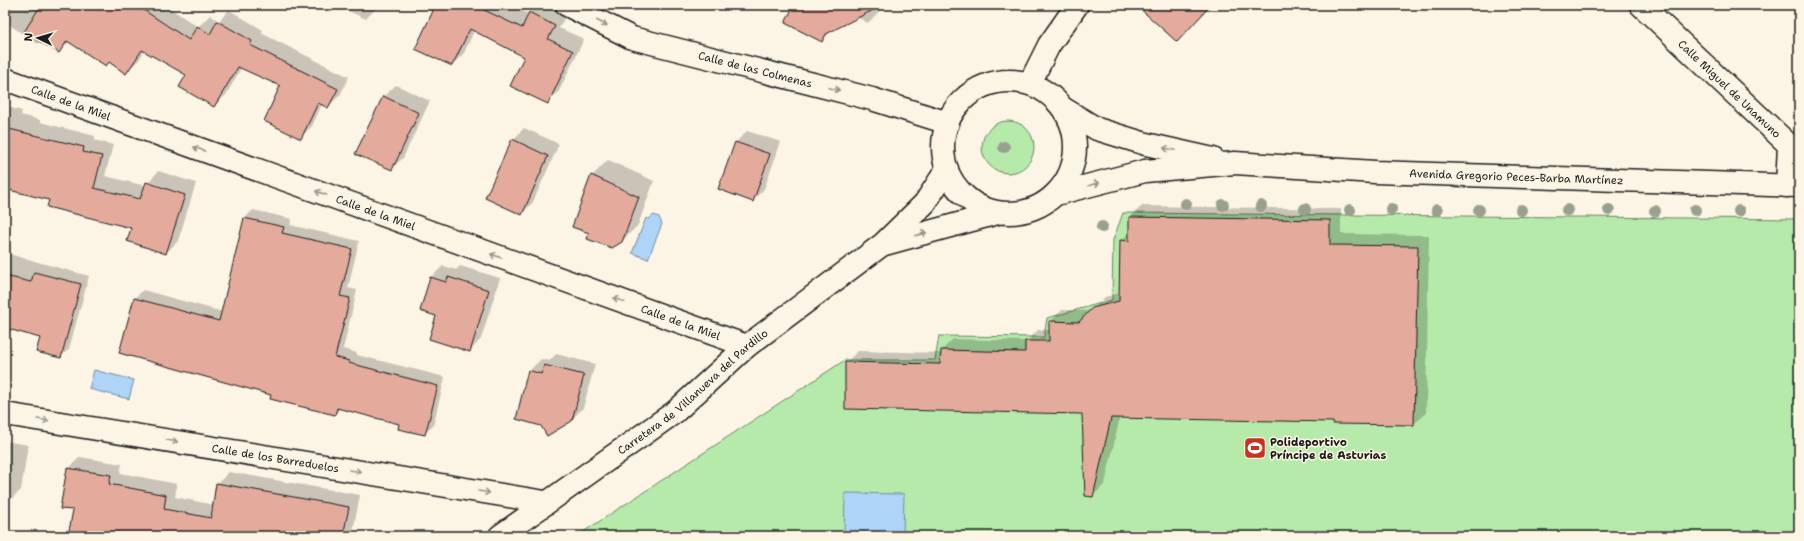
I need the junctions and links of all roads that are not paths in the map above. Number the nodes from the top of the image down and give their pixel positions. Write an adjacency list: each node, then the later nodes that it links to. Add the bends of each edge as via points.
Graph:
1 (567, 5): 7 (street, Calle de las Colmenas, one-way to 7, via 632,38 872,99)
2 (1077, 5): 5 (street, via 1049,45)
3 (1641, 5): 10 (street, Calle Miguel de Unamuno, via 1789,145)
4 (5, 79): 14 (street, Calle de la Miel, one-way to 4)
5 (1030, 84): 6 (street, via 1049,93); 7 (street, via 1010,80 991,83 972,92 958,105)
6 (1064, 109): 8 (street, Avenida Gregorio Peces-Barba Martínez, one-way to 6, via 1146,144 1097,129); 11 (street, via 1072,125 1076,144 1074,162 1067,180)
7 (948, 122): 9 (street, via 943,146)
8 (1235, 163): 10 (street, Avenida Gregorio Peces-Barba Martínez, via 1375,172); 11 (street, Avenida Gregorio Peces-Barba Martínez, one-way to 8, via 1145,171)
9 (947, 169): 12 (street, via 953,181 972,202); 13 (street, Carretera de Villanueva del Pardillo, via 925,203)
10 (1793, 186)
11 (1056, 194): 12 (street, via 1044,204 1029,211)
12 (998, 212): 13 (street, Carretera de Villanueva del Pardillo, one-way to 12)
13 (883, 244): 14 (street, Carretera de Villanueva del Pardillo)
14 (747, 346): 16 (street, Carretera de Villanueva del Pardillo, via 675,412)
15 (5, 414): 16 (street, Calle de los Barreduelos, one-way to 16)
16 (546, 502): 17 (street, Carretera de Villanueva del Pardillo)
17 (500, 536)

